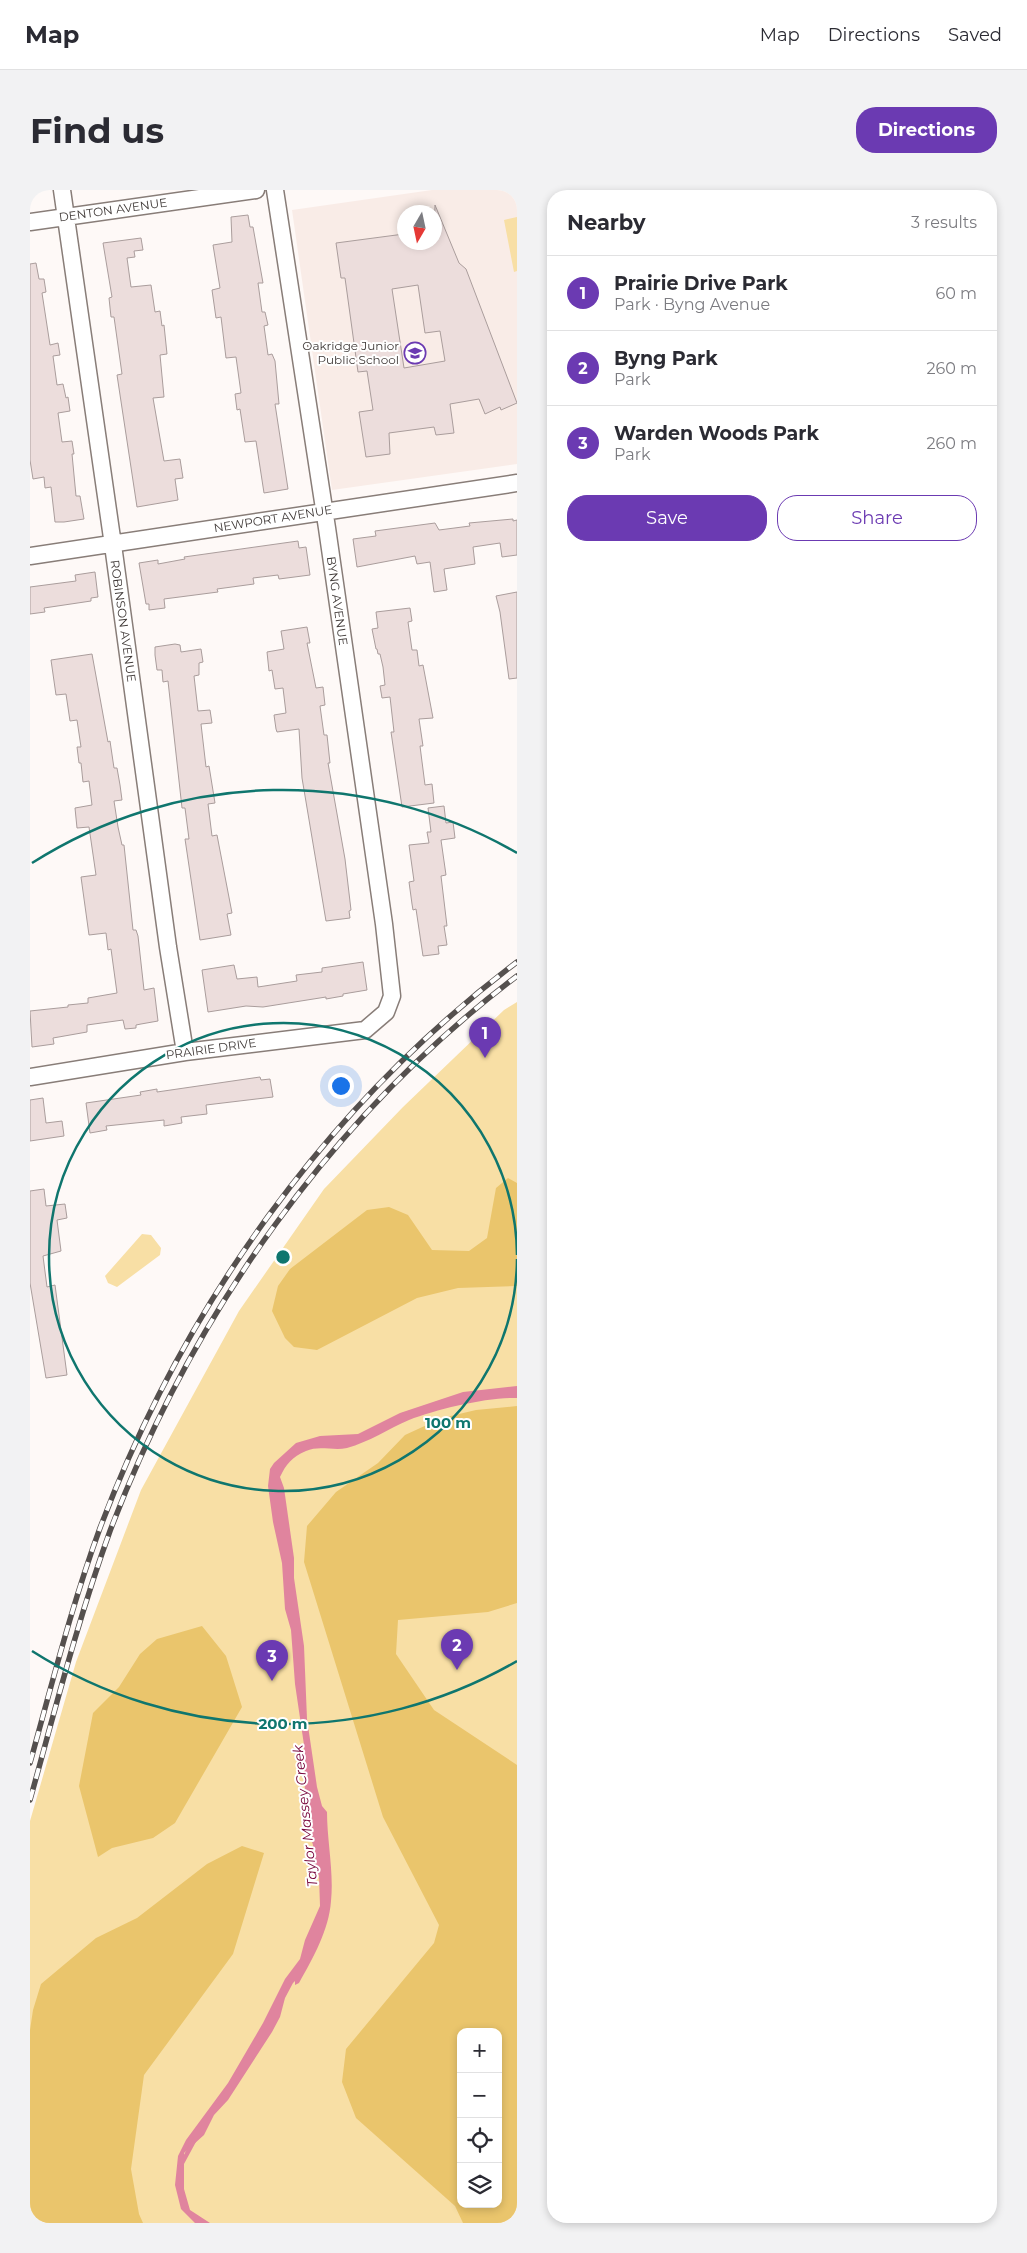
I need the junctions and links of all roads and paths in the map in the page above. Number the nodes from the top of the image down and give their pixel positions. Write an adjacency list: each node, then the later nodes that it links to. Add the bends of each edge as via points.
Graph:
1 (62, 190): 4 (street, ROBINSON AVENUE)
2 (256, 190): 4 (street, DENTON AVENUE)
3 (275, 190): 7 (street, BYNG AVENUE)
4 (65, 217): 5 (street, DENTON AVENUE); 8 (street, ROBINSON AVENUE)
5 (30, 222)
6 (517, 483): 7 (street, NEWPORT AVENUE)
7 (324, 511): 8 (street, NEWPORT AVENUE); 10 (street, BYNG AVENUE, via 384,924 392,996)
8 (113, 545): 9 (street, NEWPORT AVENUE); 11 (street, ROBINSON AVENUE)
9 (30, 556)
10 (386, 1012): 11 (street, PRAIRIE DRIVE, via 365,1030)
11 (185, 1052): 12 (street, PRAIRIE DRIVE)
12 (30, 1077)

